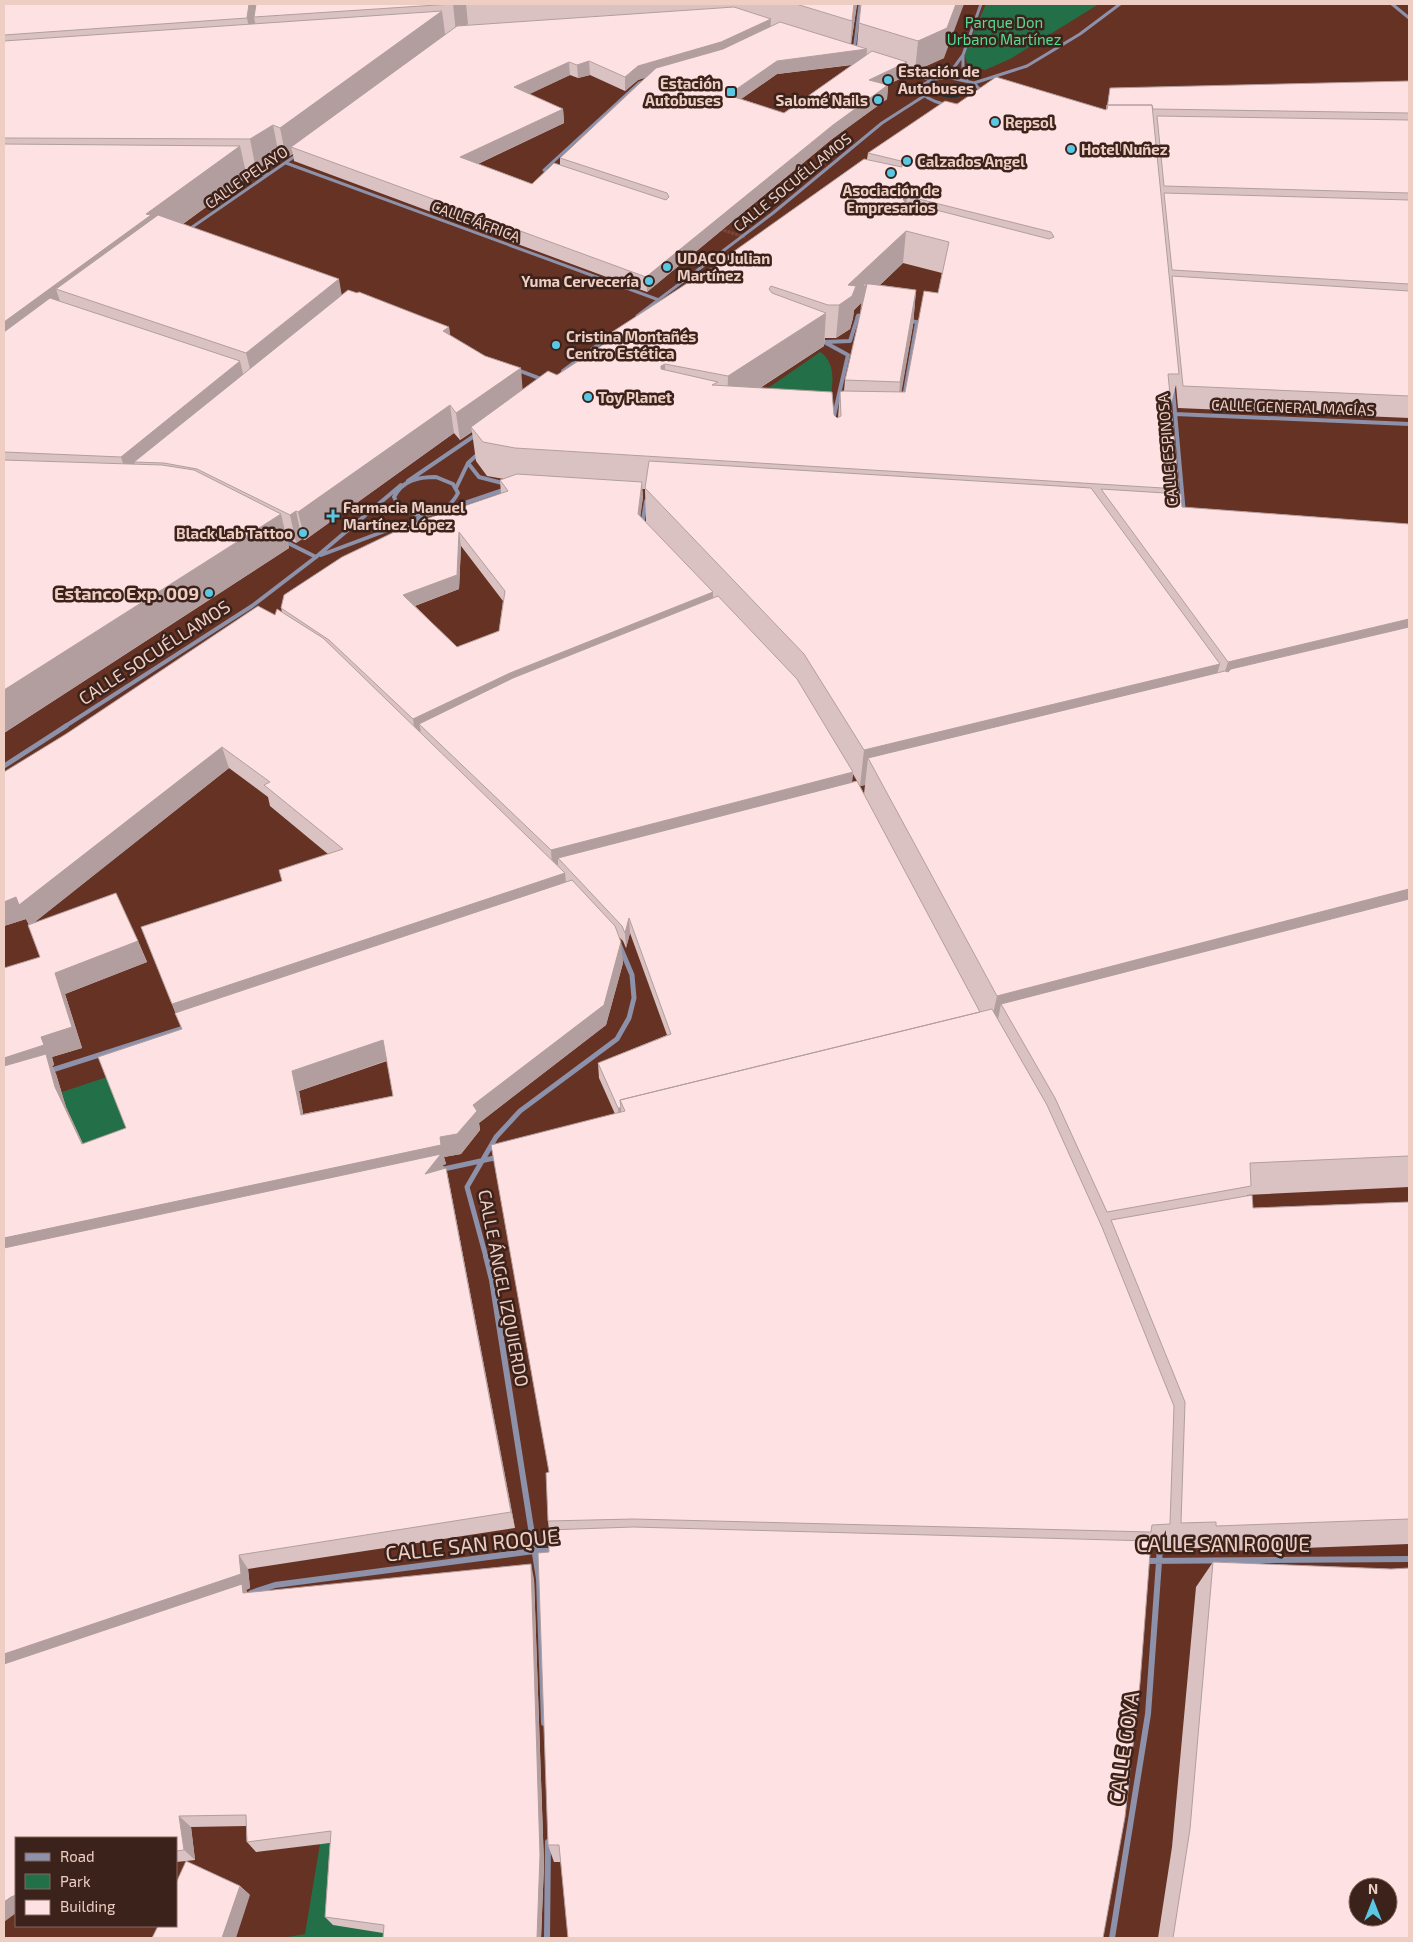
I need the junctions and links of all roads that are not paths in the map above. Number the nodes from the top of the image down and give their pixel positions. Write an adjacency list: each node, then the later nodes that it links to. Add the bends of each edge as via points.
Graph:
1 (860, 4): 6 (street)
2 (981, 4): 7 (street)
3 (1120, 4): 13 (street, via 1080,34 1027,66)
4 (1392, 4): 5 (street)
5 (1409, 18)
6 (853, 54)
7 (963, 55): 9 (street); 11 (street, via 963,75)
8 (895, 68): 10 (street)
9 (947, 77): 10 (street); 11 (street)
10 (931, 80): 14 (street, via 921,86)
11 (967, 80): 13 (street)
12 (648, 81): 19 (street, via 639,83 544,170)
13 (974, 83): 15 (street, via 982,92 980,96 968,103)
14 (924, 96): 15 (street); 23 (street, CALLE SOCUÉLLAMOS, via 885,120 745,237)
15 (950, 104): 16 (street)
16 (950, 110)
17 (301, 152): 18 (street, CALLE PELAYO)
18 (286, 163): 21 (street, CALLE PELAYO); 23 (street, CALLE ÁFRICA)
19 (554, 173)
20 (230, 174): 21 (street)
21 (270, 174): 22 (street, CALLE PELAYO)
22 (181, 235)
23 (659, 300): 25 (street, CALLE SOCUÉLLAMOS)
24 (868, 316): 29 (street, via 858,315 850,341)
25 (635, 318)
26 (897, 320): 34 (street, via 917,322)
27 (612, 335): 31 (street)
28 (816, 339): 29 (street)
29 (825, 342): 37 (street, via 848,355)
30 (505, 365): 33 (street, via 549,382)
31 (557, 376)
32 (1173, 386): 35 (street, CALLE ESPINOSA)
33 (542, 387)
34 (903, 404)
35 (1175, 414): 39 (street, CALLE GENERAL MACÍAS); 50 (street, CALLE ESPINOSA)
36 (824, 418): 37 (street)
37 (833, 418): 38 (street); 41 (street)
38 (842, 419)
39 (1409, 424)
40 (485, 428): 44 (street)
41 (833, 428)
42 (483, 449): 43 (street)
43 (468, 463): 46 (street); 48 (street, via 479,478 510,486)
44 (408, 481): 45 (street); 46 (street, via 436,477 451,482)
45 (401, 485): 49 (street, via 394,497 398,507 413,514); 53 (street, CALLE SOCUÉLLAMOS)
46 (456, 488): 48 (street, via 457,500)
47 (647, 493): 51 (street, via 642,526)
48 (444, 510): 49 (street)
49 (432, 514): 53 (street, CALLE SOCUÉLLAMOS)
50 (1184, 517)
51 (648, 533)
52 (279, 538): 53 (street)
53 (316, 558): 54 (street, CALLE SOCUÉLLAMOS)
54 (252, 606): 55 (street); 56 (street, CALLE SOCUÉLLAMOS)
55 (260, 610)
56 (4, 766)
57 (614, 938): 61 (street, CALLE ÁNGEL IZQUIERDO, via 620,944 632,975 634,998 629,1018 617,1040 520,1111 496,1137)
58 (190, 1026): 59 (street)
59 (41, 1074)
60 (502, 1156): 61 (street)
61 (482, 1161): 62 (street); 65 (street, CALLE ÁNGEL IZQUIERDO, via 468,1187 492,1280)
62 (434, 1172)
63 (1161, 1532): 68 (street, CALLE GOYA)
64 (561, 1550): 65 (street, CALLE SAN ROQUE)
65 (534, 1551): 69 (street, CALLE SAN ROQUE, via 275,1586); 70 (street, CALLE ÁNGEL IZQUIERDO, via 539,1579)
66 (1409, 1559): 68 (street, CALLE SAN ROQUE)
67 (1140, 1561): 68 (street, CALLE SAN ROQUE)
68 (1160, 1562): 73 (street, CALLE GOYA, via 1148,1714)
69 (246, 1595)
70 (544, 1729)
71 (548, 1837): 72 (street)
72 (547, 1938)
73 (1112, 1938)

